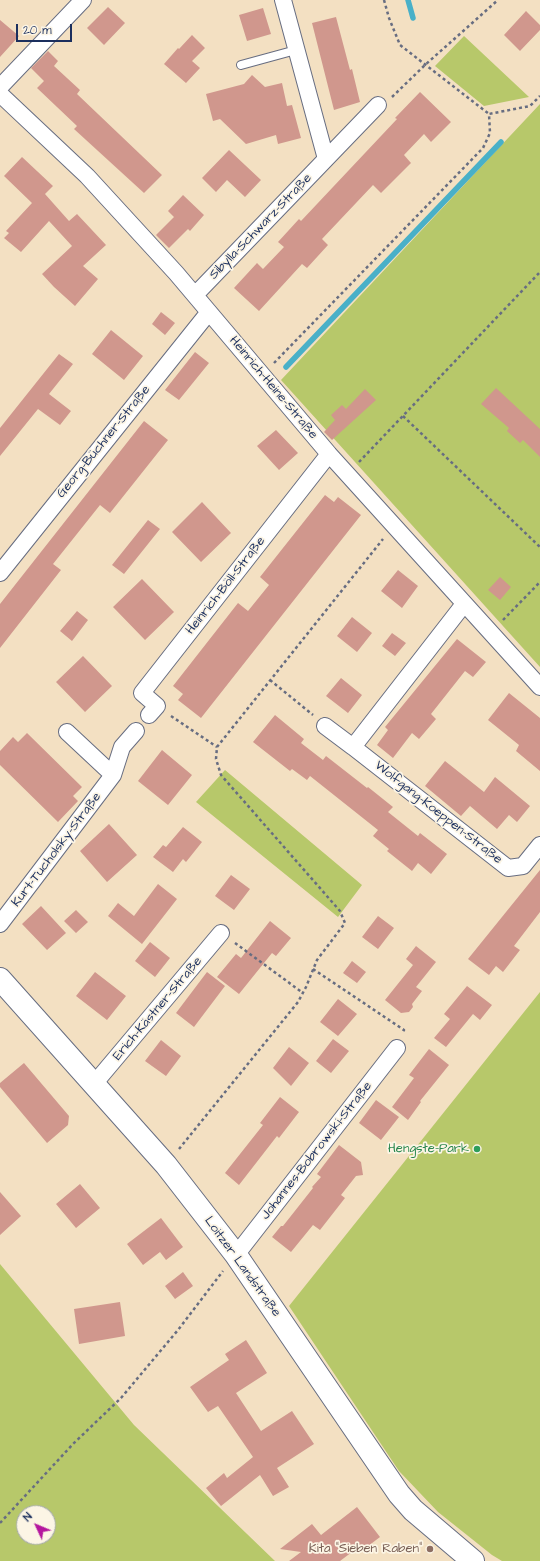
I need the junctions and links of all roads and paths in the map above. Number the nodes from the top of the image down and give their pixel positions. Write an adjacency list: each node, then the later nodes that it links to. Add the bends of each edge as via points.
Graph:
1 (83, 0): 8 (street)
2 (283, 0): 5 (street)
3 (384, 0): 7 (path, via 400,45)
4 (498, 0): 7 (path)
5 (296, 50): 6 (lane); 13 (street)
6 (241, 65)
7 (425, 65): 11 (path, via 384,106); 12 (path)
8 (0, 87)
9 (0, 94): 15 (street, Heinrich-Heine-Straße, via 86,176)
10 (540, 96): 12 (path, via 530,106)
11 (378, 105): 13 (street, Sibylla-Schwarz-Straße)
12 (489, 114): 17 (path, via 490,133 483,148)
13 (326, 158): 15 (street, Sibylla-Schwarz-Straße)
14 (540, 272): 18 (path)
15 (195, 295): 16 (street, Heinrich-Heine-Straße)
16 (208, 312): 17 (street, Heinrich-Heine-Straße); 23 (street, Georg-Büchner-Straße)
17 (262, 375): 19 (street, Heinrich-Heine-Straße)
18 (403, 416): 20 (path); 22 (path)
19 (329, 454): 20 (street, Heinrich-Heine-Straße); 29 (street, Heinrich-Böll-Straße, via 142,693)
20 (348, 474): 21 (street, Heinrich-Heine-Straße)
21 (394, 525): 25 (street, Heinrich-Heine-Straße); 27 (path)
22 (540, 547)
23 (0, 573)
24 (540, 582): 26 (path)
25 (464, 604): 26 (street, Heinrich-Heine-Straße); 34 (street)
26 (491, 632): 28 (street, Heinrich-Heine-Straße)
27 (270, 680): 30 (path); 33 (path)
28 (540, 687)
29 (153, 710): 33 (path)
30 (325, 726): 34 (street, Wolfgang-Koeppen-Straße)
31 (136, 731): 35 (street, Kurt-Tucholsky-Straße, via 122,747)
32 (67, 732): 35 (street)
33 (217, 747): 39 (path, via 216,759 221,776 340,911 345,923)
34 (353, 747): 36 (street, Wolfgang-Koeppen-Straße, via 508,868 523,866)
35 (113, 775): 37 (street, Kurt-Tucholsky-Straße)
36 (540, 845)
37 (0, 924)
38 (221, 933): 41 (path); 43 (street, Erich-Kästner-Straße)
39 (313, 969): 41 (path); 42 (path, via 404,1030)
40 (0, 979): 43 (main road, Loitzer Landstraße)
41 (303, 993): 44 (path)
42 (397, 1048): 45 (street, Johannes-Bobrowski-Straße)
43 (94, 1084): 44 (main road, Loitzer Landstraße)
44 (166, 1165): 45 (main road, Loitzer Landstraße)
45 (236, 1255): 46 (path, via 121,1398 73,1444); 47 (main road, Loitzer Landstraße, via 399,1494 413,1510)
46 (0, 1523)
47 (473, 1561)

